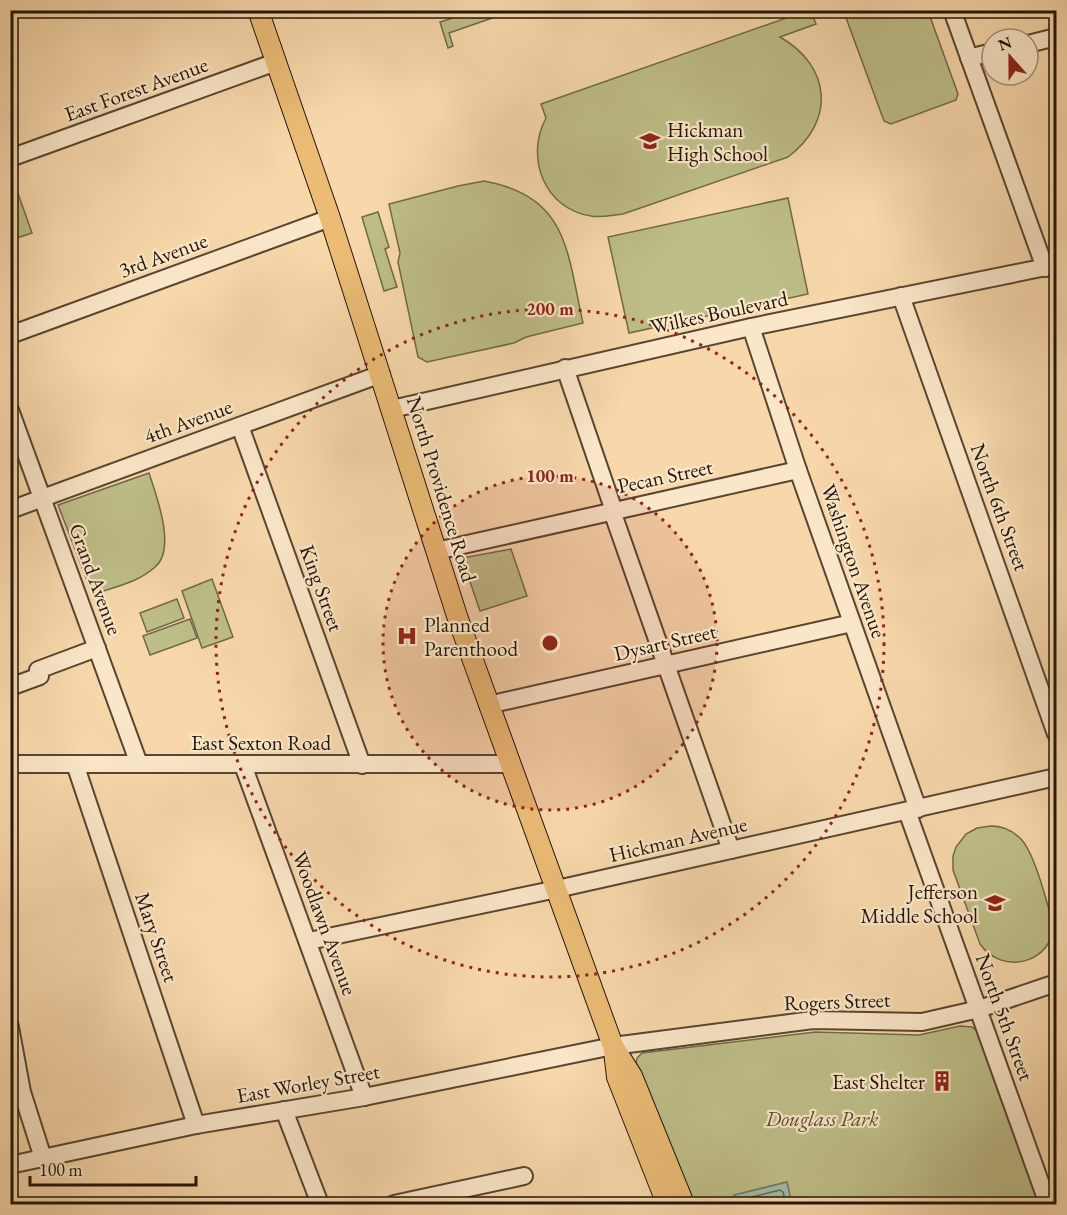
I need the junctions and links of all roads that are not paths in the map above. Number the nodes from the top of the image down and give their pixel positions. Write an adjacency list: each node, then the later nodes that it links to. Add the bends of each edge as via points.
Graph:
1 (258, 10): 7 (main road, North Providence Road)
2 (952, 10): 6 (street)
3 (1056, 37): 4 (street)
4 (1040, 41)
5 (980, 55): 6 (street)
6 (969, 58): 10 (street)
7 (276, 62): 8 (street, East Forest Avenue); 9 (main road, North Providence Road)
8 (10, 158)
9 (330, 218): 13 (street, 3rd Avenue); 15 (main road, North Providence Road)
10 (1052, 270): 11 (street, Wilkes Boulevard)
11 (901, 296): 12 (street, Wilkes Boulevard); 29 (street, North 6th Street)
12 (751, 327): 14 (street, Wilkes Boulevard); 19 (street, Washington Avenue)
13 (10, 334)
14 (565, 368): 16 (street, Wilkes Boulevard); 22 (street)
15 (381, 374): 16 (main road, North Providence Road); 18 (street, 4th Avenue)
16 (392, 409): 23 (main road, North Providence Road)
17 (10, 410): 20 (street, Grand Avenue)
18 (240, 426): 20 (street, 4th Avenue); 35 (street, King Street)
19 (798, 470): 22 (street, Pecan Street); 24 (street, Washington Avenue)
20 (43, 498): 21 (street, 4th Avenue); 25 (street, Grand Avenue)
21 (10, 510)
22 (613, 511): 23 (street, Pecan Street); 26 (street)
23 (436, 551): 28 (main road, North Providence Road)
24 (852, 623): 26 (street, Dysart Street); 37 (street, Washington Avenue)
25 (97, 648): 27 (street, via 38,670 40,676); 32 (street, Grand Avenue)
26 (667, 665): 28 (street, Dysart Street); 38 (street)
27 (10, 687)
28 (488, 705): 33 (main road, North Providence Road)
29 (1056, 734)
30 (10, 764): 31 (street, East Sexton Road)
31 (75, 764): 32 (street, East Sexton Road); 47 (street, Mary Street)
32 (139, 764): 34 (street, East Sexton Road)
33 (510, 764): 35 (street, East Sexton Road); 39 (main road, North Providence Road)
34 (243, 765): 35 (street, East Sexton Road); 40 (street, Woodlawn Avenue)
35 (362, 765)
36 (1056, 777): 37 (street, Hickman Avenue)
37 (913, 810): 38 (street, Hickman Avenue); 42 (street, North 5th Street)
38 (731, 850): 39 (street, Hickman Avenue)
39 (557, 889): 40 (street, Hickman Avenue); 44 (main road, North Providence Road)
40 (309, 941): 45 (street, Woodlawn Avenue)
41 (1056, 983): 42 (street, Rogers Street)
42 (979, 1009): 44 (street, Rogers Street, via 922,1022 813,1020); 57 (street, North 5th Street)
43 (10, 1027): 48 (street, via 22,1092)
44 (613, 1046): 45 (street, East Worley Street); 55 (main road, North Providence Road, via 617,1077); 56 (main road, North Providence Road, via 632,1076)
45 (364, 1097): 46 (street, East Worley Street)
46 (284, 1110): 47 (street, East Worley Street); 52 (street)
47 (196, 1125): 48 (street, East Worley Street)
48 (43, 1158): 49 (street, East Worley Street)
49 (10, 1165)
50 (524, 1176): 51 (street)
51 (463, 1188): 53 (street); 54 (street)
52 (320, 1204)
53 (394, 1204)
54 (469, 1204)
55 (667, 1204)
56 (684, 1204)
57 (1048, 1204)

